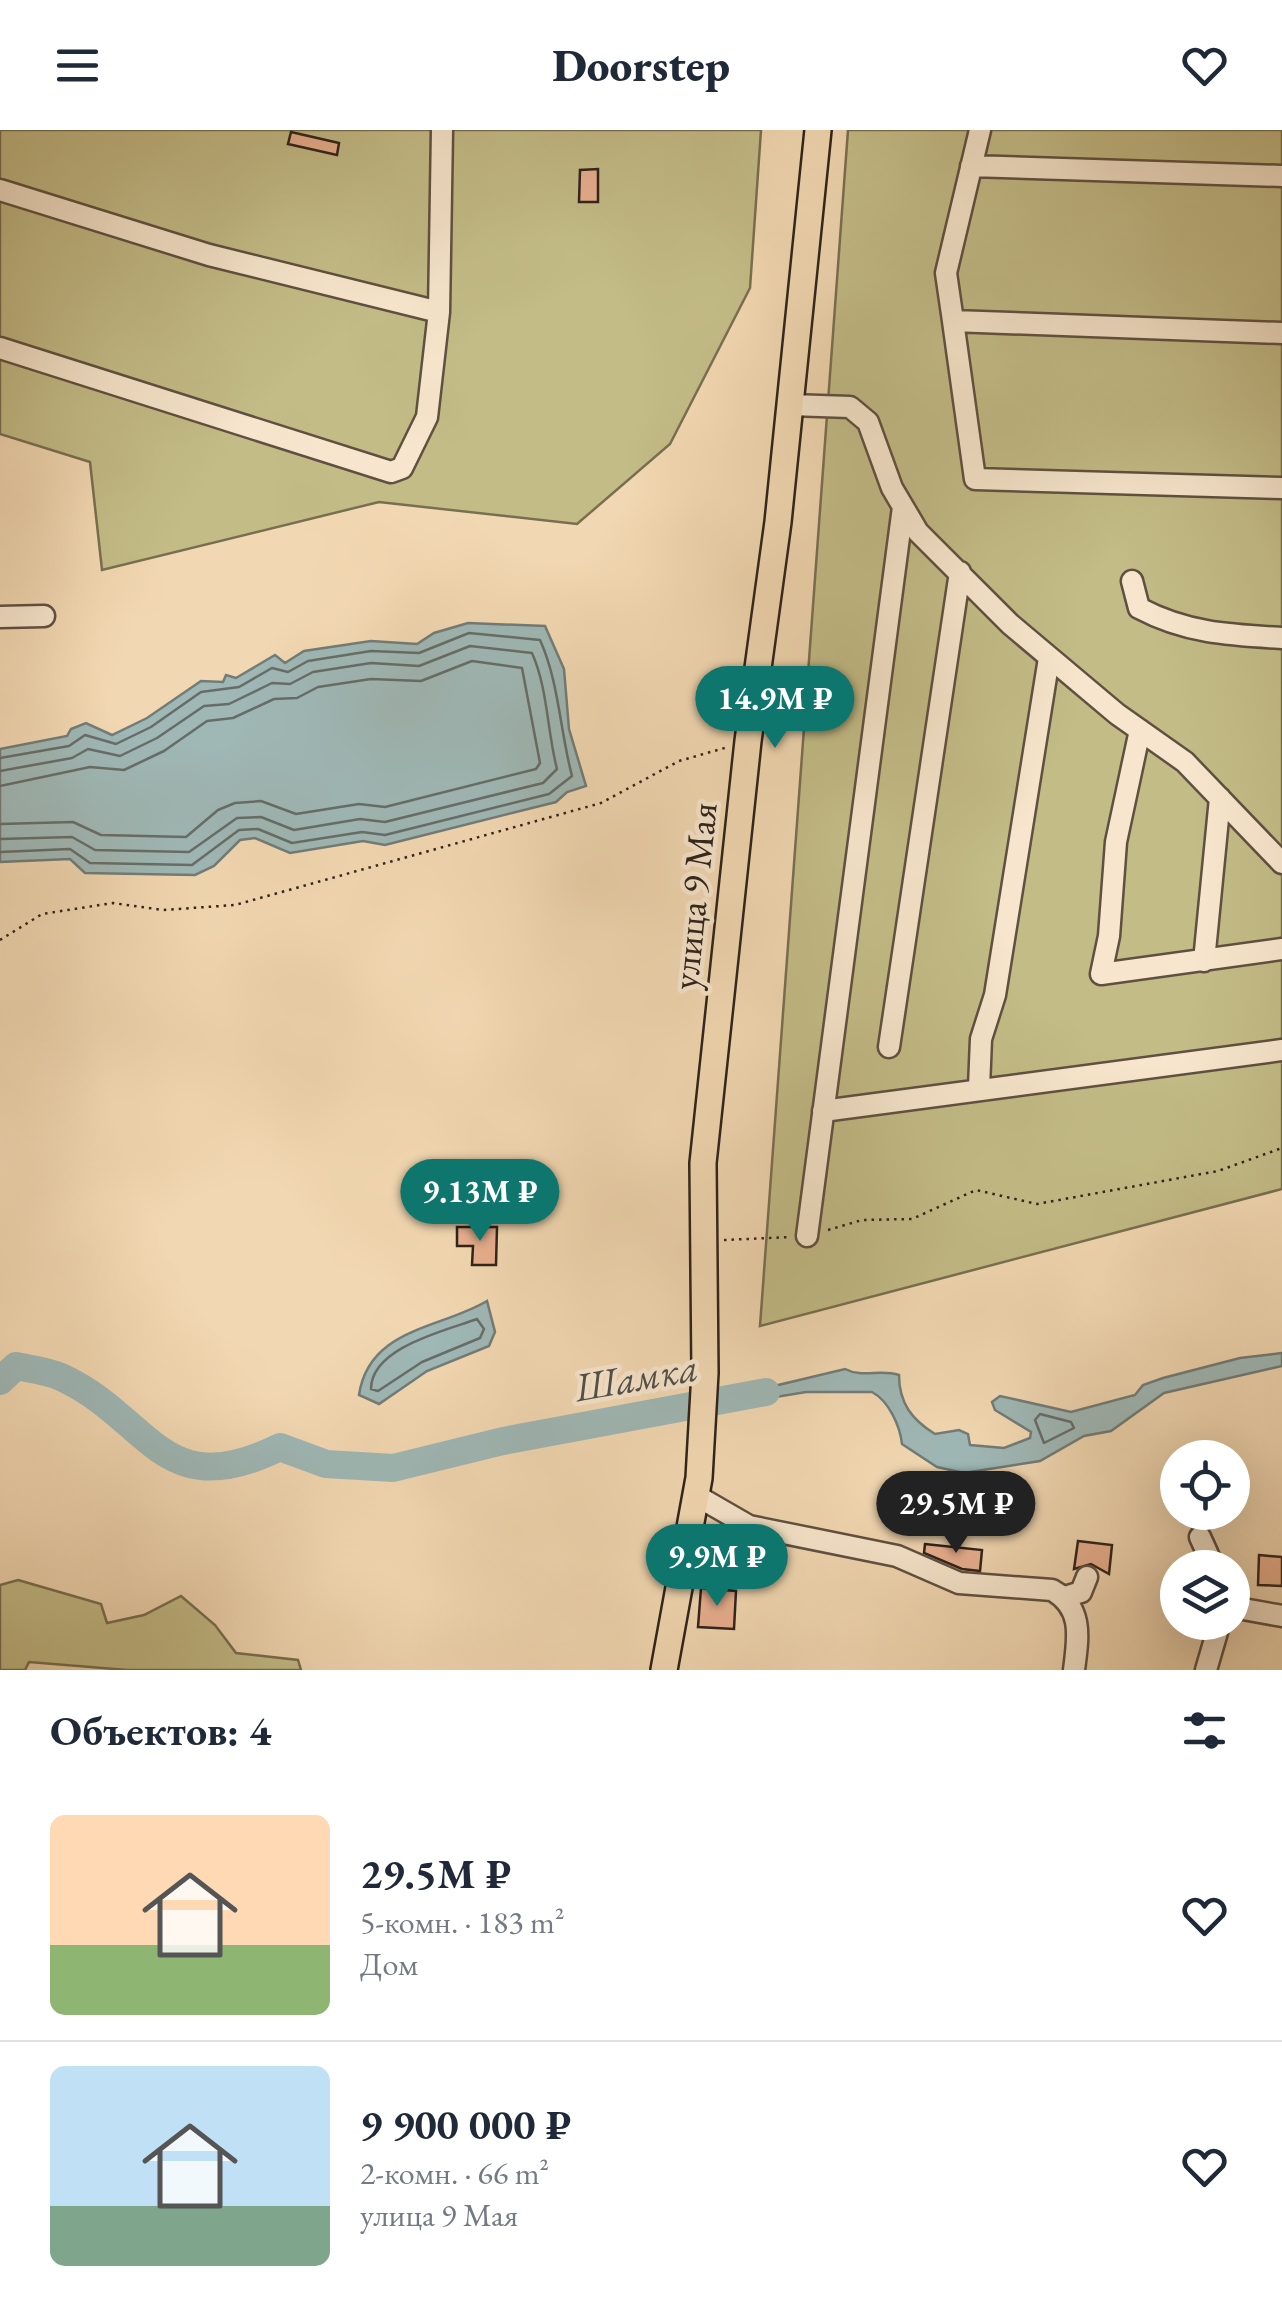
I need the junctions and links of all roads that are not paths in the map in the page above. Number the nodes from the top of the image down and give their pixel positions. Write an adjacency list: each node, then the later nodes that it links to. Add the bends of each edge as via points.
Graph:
1 (442, 130): 7 (lane)
2 (818, 130): 11 (main road, улица 9 Мая)
3 (980, 130): 4 (lane)
4 (971, 166): 5 (lane); 8 (lane, via 946,272)
5 (1282, 176)
6 (0, 190): 7 (lane, via 209,254)
7 (439, 312): 10 (lane, via 427,417 402,468 391,472)
8 (954, 321): 9 (lane); 12 (lane, via 975,479)
9 (1282, 333)
10 (0, 348)
11 (790, 405): 13 (lane, via 850,407 868,422); 30 (main road, улица 9 Мая, via 702,1163 704,1373)
12 (1282, 488)
13 (904, 507): 14 (lane, via 918,532); 28 (lane)
14 (960, 572): 19 (lane); 25 (lane)
15 (1132, 581): 18 (lane, via 1139,608 1174,626)
16 (44, 616): 17 (lane)
17 (0, 617)
18 (1282, 638)
19 (1049, 658): 20 (lane); 27 (lane, via 995,995 981,1039)
20 (1140, 730): 21 (lane); 24 (lane, via 1116,842 1101,974)
21 (1220, 798): 22 (lane); 24 (lane)
22 (1282, 862)
23 (1282, 949): 24 (lane)
24 (1204, 961)
25 (889, 1047)
26 (1282, 1050): 27 (lane)
27 (979, 1087): 28 (lane)
28 (823, 1110): 29 (lane)
29 (806, 1236)
30 (697, 1496): 34 (lane, via 749,1526 897,1556 959,1583 1041,1588); 38 (main road, улица 9 Мая)
31 (1200, 1536): 32 (lane)
32 (1206, 1550)
33 (1088, 1577): 34 (lane, via 1081,1592)
34 (1065, 1597): 39 (lane, via 1078,1621)
35 (1250, 1610): 36 (lane)
36 (1282, 1616)
37 (1215, 1640): 40 (lane)
38 (664, 1670)
39 (1074, 1670)
40 (1206, 1670)

